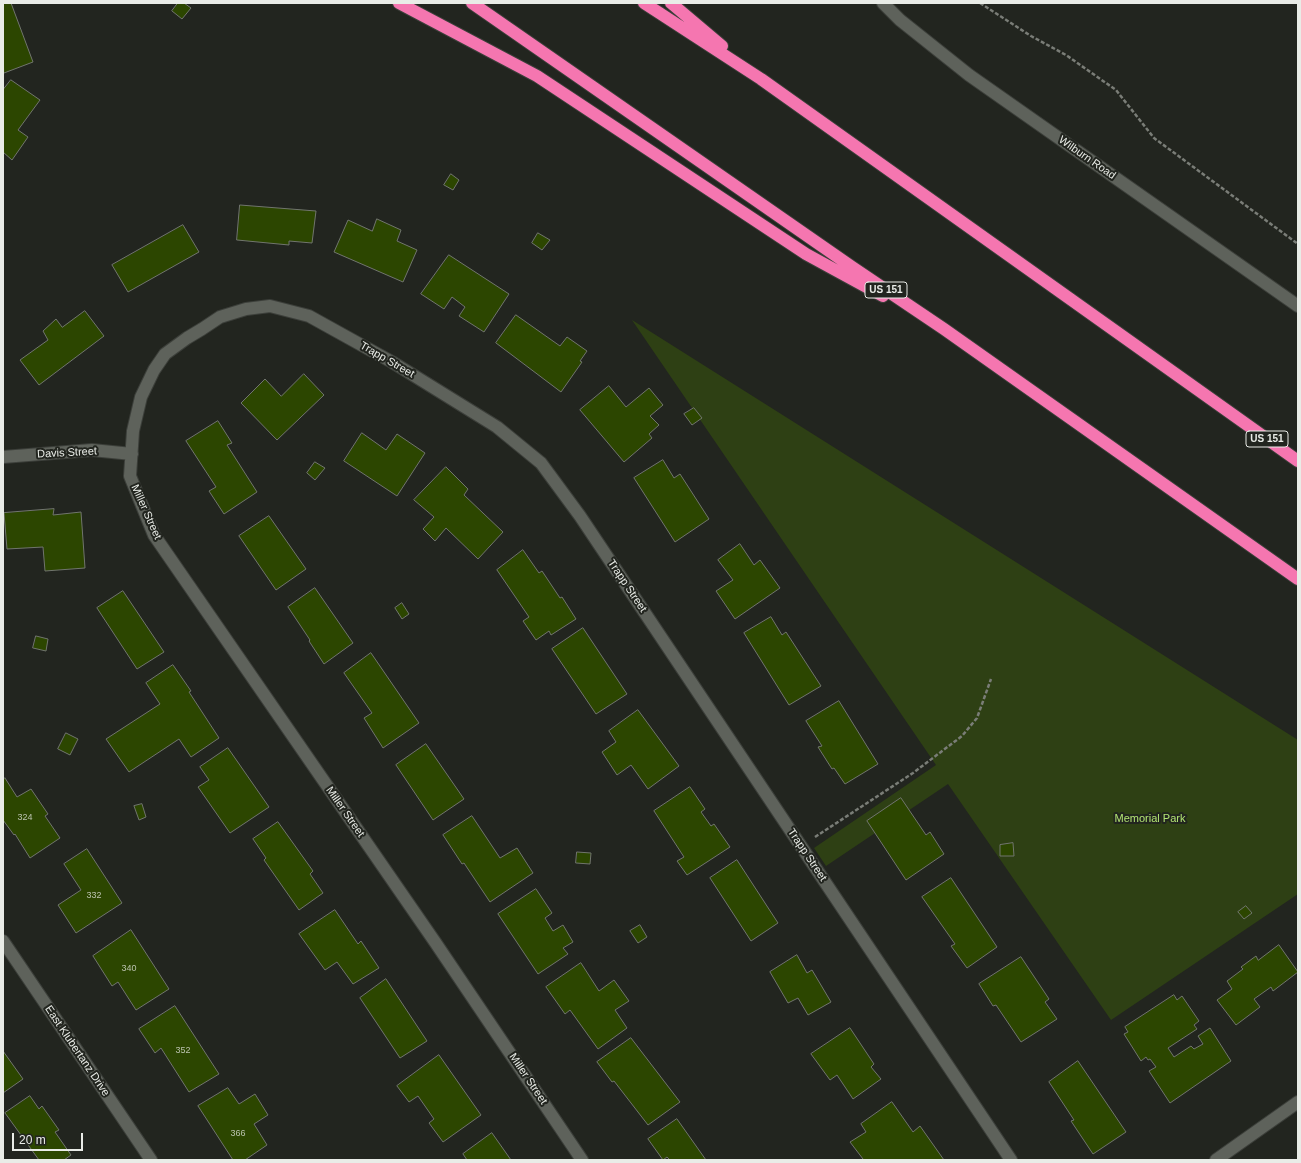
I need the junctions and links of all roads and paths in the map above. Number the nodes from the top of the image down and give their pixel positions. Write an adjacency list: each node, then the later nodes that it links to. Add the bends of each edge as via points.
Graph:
1 (399, 3): 10 (highway, via 537,76 806,254)
2 (472, 3): 10 (highway, US 151)
3 (644, 3): 7 (highway, US 151)
4 (671, 3): 7 (highway)
5 (882, 3): 9 (street, Wilburn Road, via 970,75)
6 (980, 3): 8 (path, via 1116,90 1154,138)
7 (761, 79): 13 (highway, US 151)
8 (1298, 244)
9 (1298, 306)
10 (944, 328): 14 (highway, US 151)
11 (132, 454): 12 (street, Davis Street, via 92,450); 16 (street, Trapp Street, via 133,431 141,398 154,370 165,354 220,317 246,309 270,306 309,316 392,362 497,427 540,463 584,523); 20 (street, Miller Street, via 130,476 154,535)
12 (3, 457)
13 (1298, 461)
14 (1298, 579)
15 (991, 679): 16 (path, via 977,718 962,736 913,773)
16 (801, 846): 21 (street, Trapp Street)
17 (3, 941): 19 (street, East Klubertanz Drive)
18 (1298, 1102): 22 (street)
19 (151, 1160)
20 (582, 1160)
21 (1010, 1160)
22 (1216, 1160)

